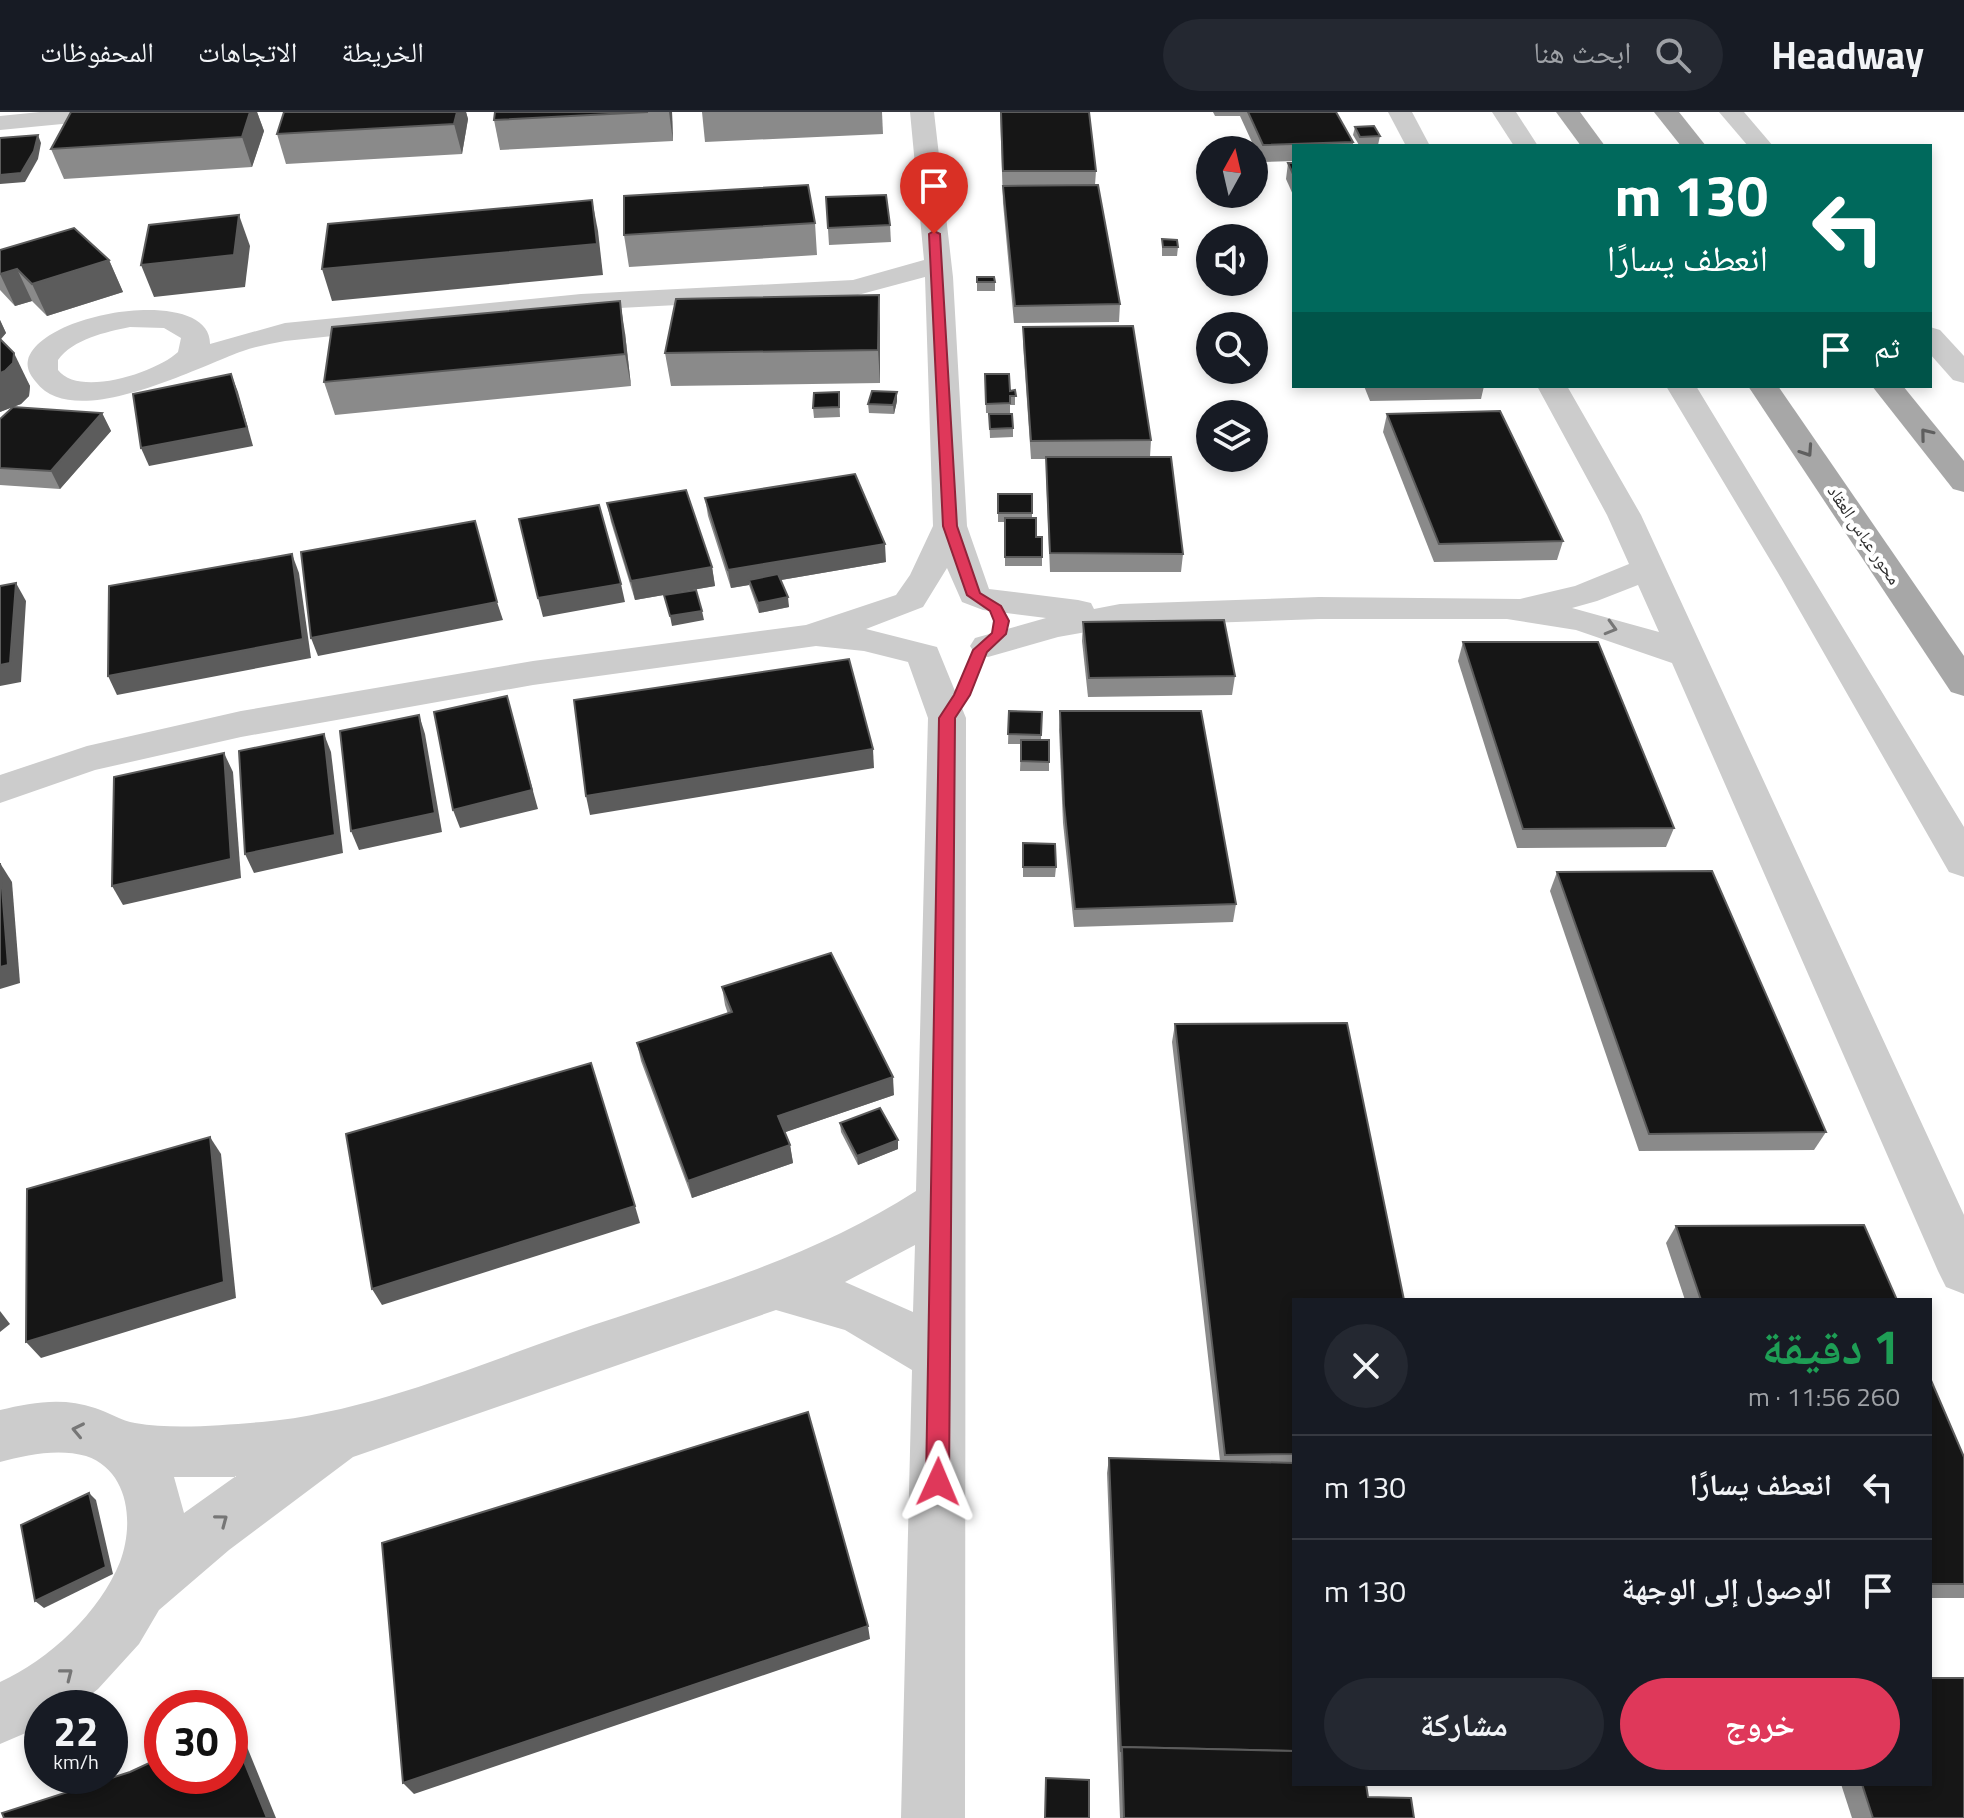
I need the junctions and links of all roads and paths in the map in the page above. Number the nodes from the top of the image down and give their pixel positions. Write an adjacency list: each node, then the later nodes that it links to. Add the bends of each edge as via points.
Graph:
1 (114, 112): 8 (street)
2 (922, 112): 14 (street)
3 (1400, 112): 9 (street)
4 (1504, 112): 10 (street)
5 (1568, 112): 11 (main road)
6 (1666, 112): 12 (main road)
7 (1731, 112): 13 (street)
8 (0, 123)
9 (1417, 144)
10 (1525, 144)
11 (1592, 144)
12 (1692, 144)
13 (1759, 144)
14 (937, 265): 15 (street); 16 (street)
15 (854, 288): 16 (street); 18 (street, via 581,302)
16 (940, 310): 27 (street)
17 (180, 324): 18 (street); 20 (street, via 195,335 196,346); 20 (street, via 152,318 106,322 65,338 43,361 43,372 51,381 86,391 135,385)
18 (285, 332): 20 (street, via 235,344)
19 (1932, 338): 21 (street)
20 (177, 368)
21 (1964, 374)
22 (1553, 388): 28 (street)
23 (1682, 388): 41 (street)
24 (1764, 388): 37 (main road, محور عباس العقاد, one-way to 37)
25 (1889, 388): 26 (main road, one-way to 25)
26 (1964, 482)
27 (950, 526): 29 (street); 30 (street, via 927,575)
28 (1648, 569): 31 (street, via 1585,594); 35 (street)
29 (978, 597): 30 (street, via 941,591); 32 (street); 36 (street, via 996,609 1002,621)
30 (907, 601): 33 (street); 34 (street, via 894,616 892,629 900,642)
31 (1507, 608): 32 (street); 35 (street, one-way to 35, via 1581,620)
32 (1120, 615): 36 (street, via 1053,627)
33 (811, 636): 34 (street, via 864,640); 38 (street, via 389,696)
34 (919, 653): 36 (street); 36 (street, via 953,657)
35 (1687, 656): 43 (street)
36 (971, 674): 42 (street)
37 (1964, 684)
38 (87, 759): 39 (street); 40 (street)
39 (0, 761)
40 (0, 789)
41 (1964, 862)
42 (942, 1201): 44 (street, via 866,1250); 45 (street)
43 (1964, 1271)
44 (779, 1288): 45 (street, via 865,1311); 46 (street)
45 (940, 1360): 51 (street)
46 (344, 1434): 48 (street, via 234,1449); 49 (street, one-way to 46, via 232,1513)
47 (0, 1436): 48 (street, one-way to 47, via 111,1439 73,1427 28,1427)
48 (124, 1449): 49 (street, via 139,1463 155,1497 156,1540)
49 (140, 1588): 50 (street, one-way to 49, via 68,1675 110,1634)
50 (0, 1713)
51 (933, 1818)

